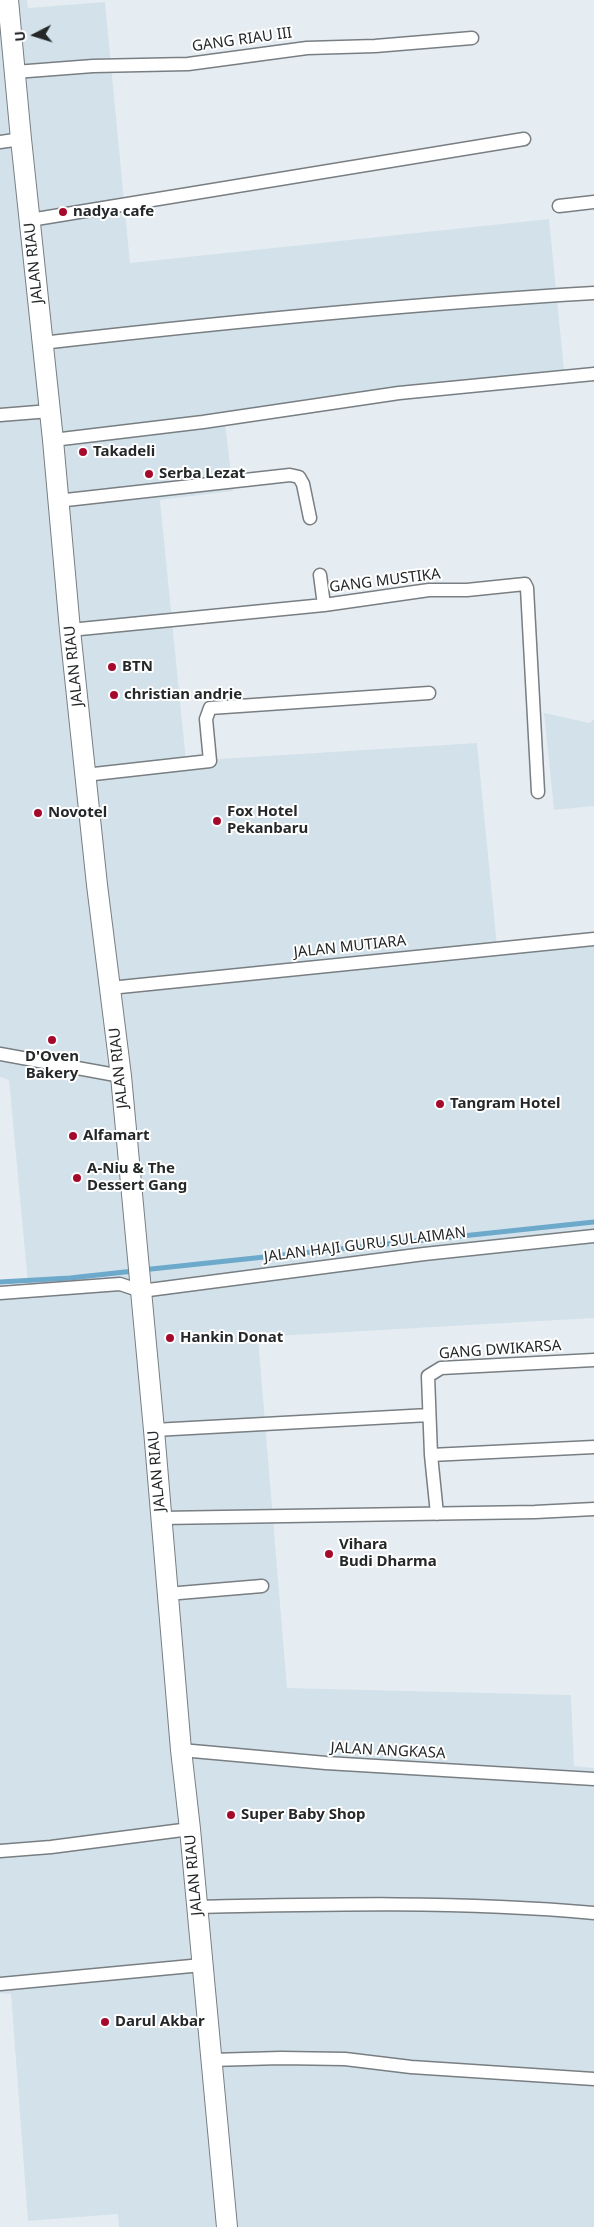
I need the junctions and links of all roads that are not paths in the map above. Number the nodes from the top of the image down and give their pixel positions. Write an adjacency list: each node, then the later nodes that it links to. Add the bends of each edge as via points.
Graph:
1 (8, 0): 3 (main road, JALAN RIAU)
2 (472, 38): 3 (street, GANG RIAU III, via 307,48 188,64)
3 (16, 72): 4 (main road, JALAN RIAU)
4 (21, 139): 6 (street); 9 (main road, JALAN RIAU)
5 (524, 140): 9 (street)
6 (0, 142)
7 (594, 202): 8 (street)
8 (559, 206)
9 (30, 220): 11 (main road, JALAN RIAU)
10 (594, 293): 11 (street, via 293,315)
11 (42, 342): 13 (main road, JALAN RIAU)
12 (594, 374): 15 (street, via 398,393)
13 (50, 411): 14 (street); 15 (main road, JALAN RIAU)
14 (0, 414)
15 (53, 440): 16 (main road, JALAN RIAU)
16 (58, 500): 17 (street, via 290,475 298,477 303,484); 20 (main road, JALAN RIAU)
17 (310, 518)
18 (320, 575): 19 (street)
19 (324, 604): 20 (street, GANG MUSTIKA); 23 (street, GANG MUSTIKA, via 429,590 527,585)
20 (70, 630): 22 (main road, JALAN RIAU)
21 (429, 693): 22 (street, via 210,708 206,719 210,761)
22 (85, 775): 25 (main road, JALAN RIAU)
23 (538, 792)
24 (594, 939): 25 (street, JALAN MUTIARA)
25 (110, 988): 27 (main road, JALAN RIAU)
26 (0, 1054): 27 (street)
27 (121, 1076): 29 (main road, JALAN RIAU)
28 (594, 1236): 29 (street, JALAN HAJI GURU SULAIMAN)
29 (141, 1288): 30 (street, via 120,1284); 33 (main road, JALAN RIAU)
30 (0, 1294)
31 (594, 1360): 32 (street, GANG DWIKARSA, via 436,1369 428,1376)
32 (429, 1416): 33 (street); 35 (street, GANG DWIKARSA)
33 (154, 1430): 38 (main road, JALAN RIAU)
34 (594, 1447): 35 (street)
35 (431, 1455): 37 (street, GANG DWIKARSA)
36 (594, 1509): 37 (street)
37 (437, 1514): 38 (street)
38 (161, 1518): 40 (main road, JALAN RIAU)
39 (262, 1586): 40 (street)
40 (167, 1594): 41 (main road, JALAN RIAU)
41 (181, 1750): 42 (street, JALAN ANGKASA, via 326,1763); 43 (main road, JALAN RIAU)
42 (594, 1778)
43 (190, 1829): 44 (street); 45 (main road, JALAN RIAU)
44 (0, 1851)
45 (197, 1907): 46 (street, via 348,1904); 47 (main road, JALAN RIAU)
46 (594, 1913)
47 (202, 1965): 48 (street); 49 (main road, JALAN RIAU)
48 (0, 1984)
49 (211, 2060): 50 (street, via 346,2059 411,2067); 51 (main road, JALAN RIAU)
50 (594, 2078)
51 (227, 2227)

